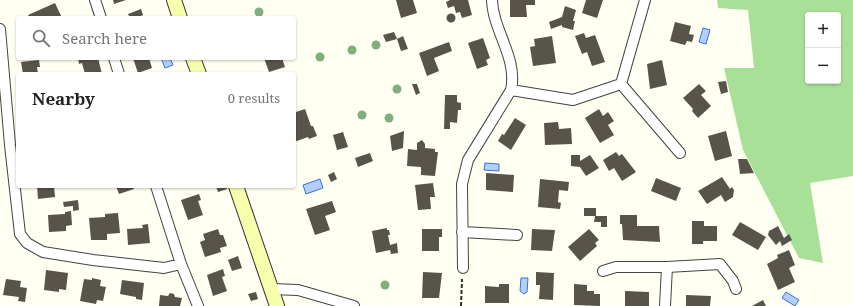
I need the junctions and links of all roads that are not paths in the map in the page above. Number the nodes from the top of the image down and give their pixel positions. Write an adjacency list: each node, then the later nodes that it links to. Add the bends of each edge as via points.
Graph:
1 (95, 0): 5 (street)
2 (174, 0): 6 (main road)
3 (492, 0): 13 (street, via 496,24 511,63)
4 (645, 0): 12 (street)
5 (99, 16)
6 (179, 16)
7 (0, 29): 19 (street, via 20,234 27,244 43,252 93,260 164,268)
8 (115, 60): 10 (street)
9 (194, 60): 11 (main road)
10 (118, 72)
11 (197, 72)
12 (621, 84): 13 (street, via 573,100); 14 (street)
13 (511, 90): 17 (street, via 468,160 462,184)
14 (680, 153)
15 (157, 188): 19 (street)
16 (237, 188): 23 (main road)
17 (462, 232): 18 (street); 21 (street)
18 (517, 235)
19 (181, 264): 25 (street)
20 (667, 267): 22 (street, via 616,267); 24 (street, via 720,264); 28 (street)
21 (463, 268)
22 (604, 271)
23 (271, 289): 26 (main road); 27 (street, via 298,290)
24 (736, 289)
25 (198, 306)
26 (277, 306)
27 (354, 306)
28 (665, 306)

